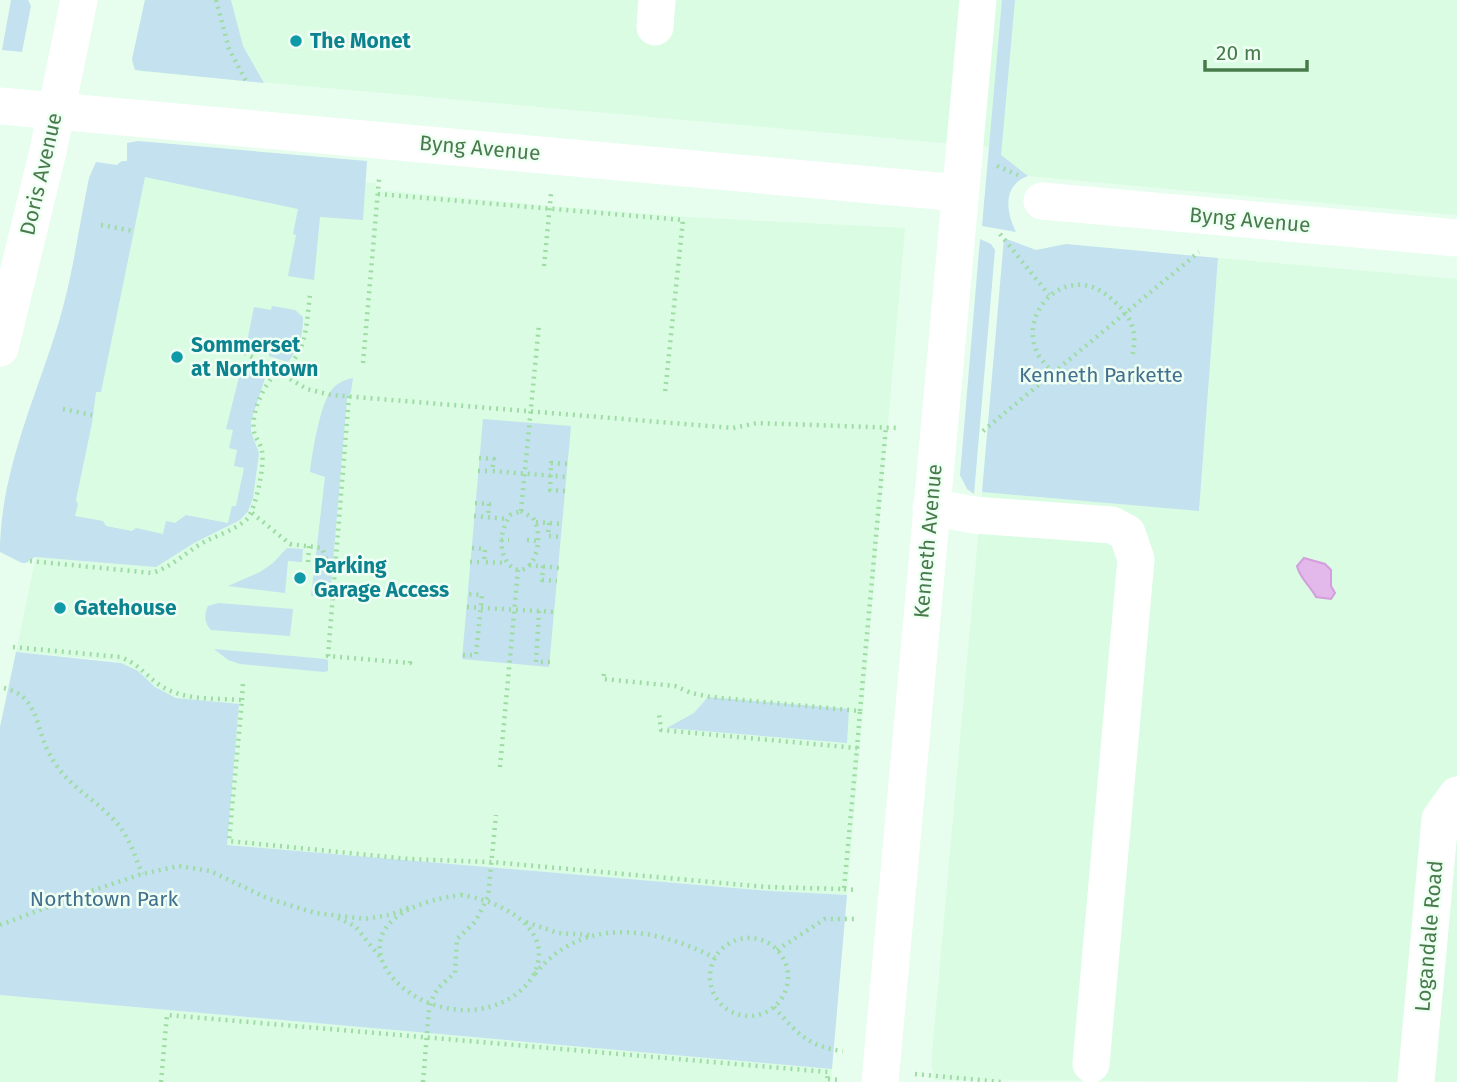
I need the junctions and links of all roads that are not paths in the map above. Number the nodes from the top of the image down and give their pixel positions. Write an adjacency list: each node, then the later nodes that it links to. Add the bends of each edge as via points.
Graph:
1 (79, 0): 4 (street, Doris Avenue)
2 (978, 0): 5 (street, Kenneth Avenue)
3 (0, 106): 4 (street, Byng Avenue)
4 (56, 111): 5 (street, Byng Avenue); 8 (street, Doris Avenue)
5 (960, 193): 9 (street, Kenneth Avenue)
6 (1042, 201): 7 (street, Byng Avenue)
7 (1457, 238)
8 (0, 348)
9 (931, 507): 11 (street, via 974,515 1112,525 1128,533 1136,559); 12 (street, Kenneth Avenue)
10 (1457, 795): 13 (street, Logandale Road, via 1440,819)
11 (1091, 1064)
12 (881, 1076)
13 (1416, 1082)

